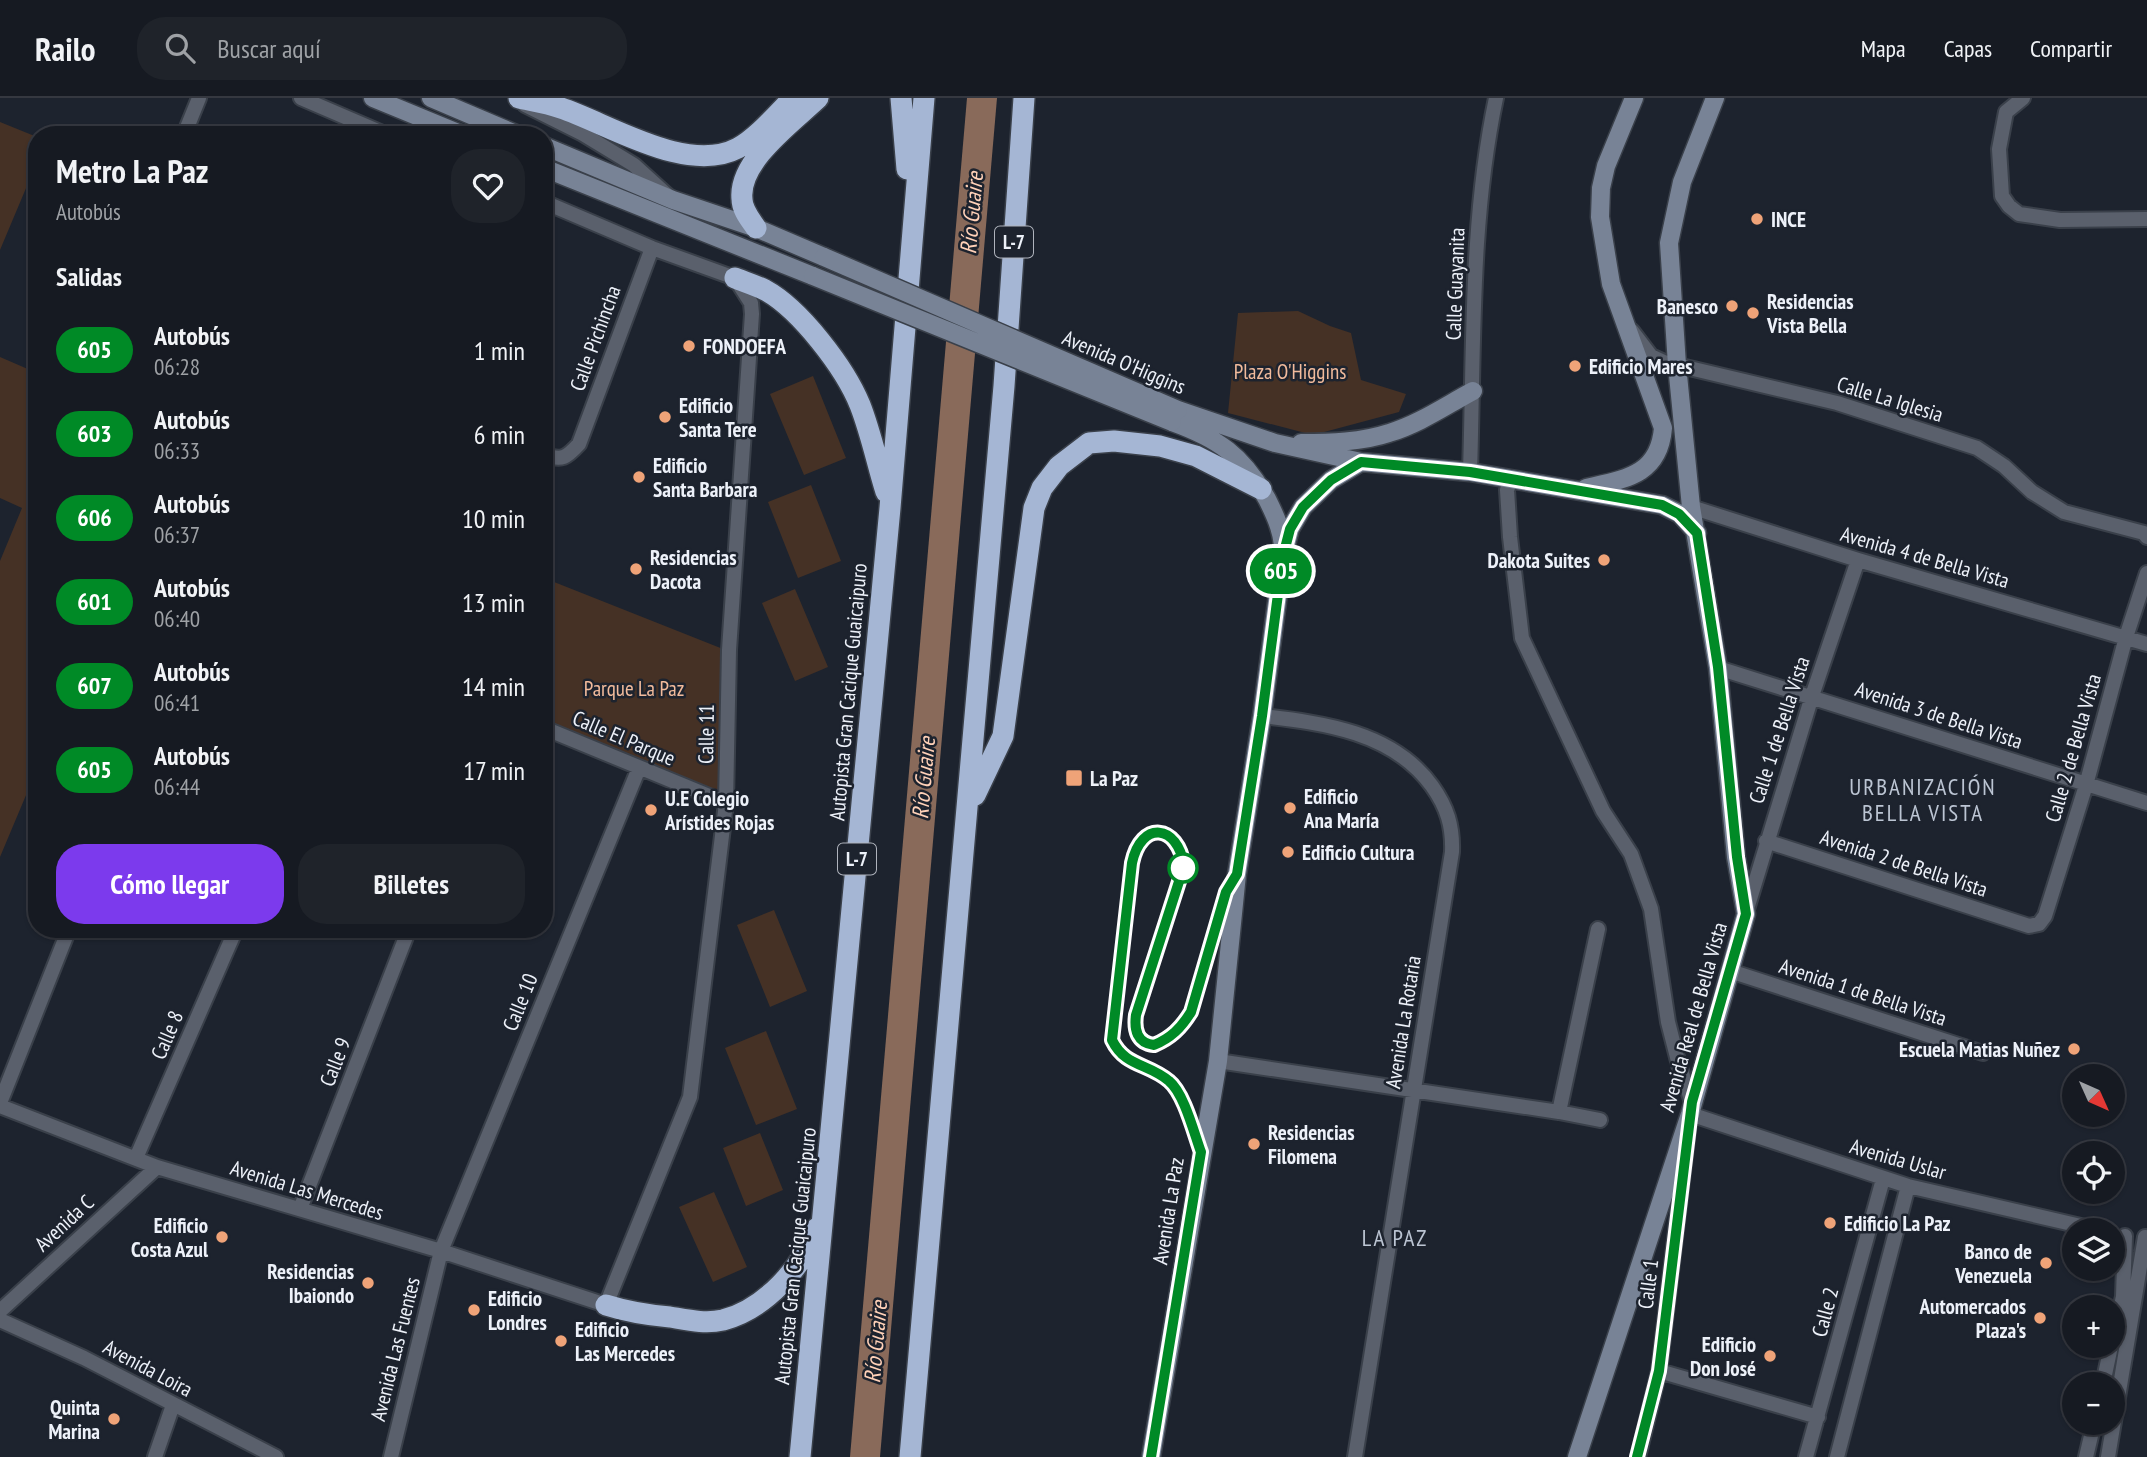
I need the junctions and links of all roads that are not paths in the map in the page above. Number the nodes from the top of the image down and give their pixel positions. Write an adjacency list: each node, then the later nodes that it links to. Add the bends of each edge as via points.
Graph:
1 (199, 98): 16 (street)
2 (301, 98): 17 (street)
3 (373, 98): 18 (main road)
4 (431, 98): 19 (main road)
5 (510, 98): 22 (street, Avenida O'Higgins, via 624,159)
6 (519, 98): 7 (highway, via 559,107 670,151 713,155 738,149)
7 (793, 98)
8 (818, 98): 26 (highway, via 750,166 741,201)
9 (901, 98): 25 (highway)
10 (924, 98): 25 (highway, Autopista Gran Cacique Guaicaipuro / L-7)
11 (1024, 98): 57 (highway, L-7)
12 (1496, 98): 31 (street, Calle Guayanita, via 1485,148 1475,254)
13 (1634, 98): 29 (main road, Avenida O'Higgins, via 1615,139 1601,188 1600,217 1611,284)
14 (1715, 98): 30 (main road, Avenida Real de Bella Vista, via 1682,182 1669,243)
15 (2024, 98): 24 (street, via 2006,112 1999,149 2003,196 2009,206 2019,214 2060,220)
16 (188, 126)
17 (366, 126)
18 (441, 126)
19 (497, 126)
20 (553, 150): 22 (main road, Avenida O'Higgins)
21 (553, 172): 32 (main road, Avenida O'Higgins, bridge)
22 (673, 200): 26 (main road, Avenida O'Higgins)
23 (553, 206): 27 (street)
24 (2147, 219)
25 (913, 221): 41 (highway, Autopista Gran Cacique Guaicaipuro / L-7)
26 (756, 228): 32 (main road, Avenida O'Higgins, bridge)
27 (652, 248): 28 (street); 34 (street, Calle Pichincha, via 579,444 568,455)
28 (735, 278): 41 (highway, via 777,298 840,368 865,419); 55 (street, Calle 11, via 751,303 752,314 729,650)
29 (1622, 318): 30 (street, Calle La Iglesia, via 1651,356); 39 (main road, Avenida O'Higgins, via 1663,428 1662,444 1641,472)
30 (1677, 365): 40 (main road, Avenida Real de Bella Vista); 43 (street, Calle La Iglesia, via 1837,403 1977,448 2064,512)
31 (1472, 391): 33 (main road, via 1387,434); 36 (street, Calle Guayanita)
32 (1175, 416): 33 (main road, Avenida O'Higgins); 38 (main road, Avenida La Paz, via 1228,449)
33 (1275, 443): 35 (main road, Avenida O'Higgins)
34 (553, 457)
35 (1361, 462): 36 (main road, Avenida O'Higgins); 44 (main road, Avenida La Paz, via 1331,480 1303,507 1290,529)
36 (1470, 472): 37 (main road, Avenida O'Higgins)
37 (1511, 479): 39 (main road, Avenida O'Higgins); 70 (street, via 1507,490 1509,525 1522,638 1603,811 1631,854 1651,909 1668,1022)
38 (1261, 489): 44 (main road, Avenida La Paz, via 1282,531); 57 (highway, via 1196,456 1160,446 1089,443 1059,466 1034,508 1003,736)
39 (1579, 489): 42 (main road, Avenida O'Higgins, via 1672,508)
40 (1691, 507): 42 (main road, Avenida Real de Bella Vista); 45 (street, Avenida 4 de Bella Vista)
41 (890, 508): 78 (highway, Autopista Gran Cacique Guaicaipuro / L-7)
42 (1697, 533): 49 (main road, Avenida Real de Bella Vista)
43 (2145, 535)
44 (1283, 556): 51 (main road, Avenida La Paz)
45 (1858, 560): 47 (street, Avenida 4 de Bella Vista); 50 (street, Calle 1 de Bella Vista)
46 (2147, 573): 47 (street, Calle 2 de Bella Vista)
47 (2126, 637): 48 (street, Avenida 4 de Bella Vista); 54 (street, Calle 2 de Bella Vista)
48 (2147, 644)
49 (1718, 667): 50 (street, Avenida 3 de Bella Vista); 59 (main road, Avenida Real de Bella Vista)
50 (1812, 696): 54 (street, Avenida 3 de Bella Vista); 58 (street, Calle 1 de Bella Vista)
51 (1262, 716): 67 (main road, Avenida La Paz, via 1237,874); 68 (street, Avenida La Rotaria, via 1340,728 1377,741 1424,775 1449,816 1452,852)
52 (553, 732): 53 (street, Calle El Parque)
53 (639, 768): 55 (street, Calle El Parque); 82 (street, Calle 10)
54 (2086, 785): 56 (street, Avenida 3 de Bella Vista); 60 (street, Calle 2 de Bella Vista, via 2045,916 2039,924)
55 (726, 803): 83 (street, Calle 11, via 690,1097)
56 (2147, 803)
57 (969, 809): 94 (highway, L-7)
58 (1766, 841): 59 (street, Calle 1 de Bella Vista); 60 (street, Avenida 2 de Bella Vista)
59 (1746, 914): 65 (main road, Avenida Real de Bella Vista)
60 (2029, 926)
61 (1598, 929): 71 (street)
62 (65, 938): 69 (street)
63 (232, 938): 73 (street, Calle 8)
64 (405, 938): 77 (street, Calle 9)
65 (1730, 971): 66 (street, Avenida 1 de Bella Vista); 70 (main road, Avenida Real de Bella Vista)
66 (1983, 1052)
67 (1218, 1061): 68 (street); 95 (main road, Avenida La Paz)
68 (1413, 1090): 71 (street); 96 (street, Avenida La Rotaria)
69 (0, 1105): 73 (street, Avenida Las Mercedes)
70 (1691, 1108): 75 (street, Avenida Uslar); 86 (street, Calle 1); 97 (main road, Avenida Real de Bella Vista)
71 (1559, 1112): 72 (street)
72 (1600, 1120)
73 (136, 1158): 74 (street, Avenida Las Mercedes)
74 (157, 1167): 77 (street, Avenida Las Mercedes); 84 (street, Avenida C)
75 (1883, 1179): 76 (street, Avenida Uslar); 88 (street, Calle 2)
76 (1908, 1186): 79 (street, Avenida Uslar); 100 (street)
77 (300, 1209): 82 (street, Avenida Las Mercedes)
78 (824, 1209): 83 (highway, via 800,1261 783,1281 740,1314 695,1322 634,1314); 93 (highway, Autopista Gran Cacique Guaicaipuro / L-7)
79 (2062, 1222)
80 (2125, 1236): 81 (street)
81 (2146, 1237): 102 (street)
82 (441, 1251): 83 (street, Avenida Las Mercedes); 92 (street, Avenida Las Fuentes)
83 (606, 1305)
84 (0, 1311)
85 (0, 1320): 87 (street, Avenida Loira)
86 (1659, 1371): 88 (street); 98 (street, Calle 1)
87 (173, 1405): 90 (street); 91 (street, Avenida Loira)
88 (1818, 1417): 99 (street, Calle 2)
89 (2091, 1435): 101 (street)
90 (155, 1457)
91 (276, 1457)
92 (391, 1457)
93 (800, 1457)
94 (910, 1457)
95 (1150, 1457)
96 (1355, 1457)
97 (1577, 1457)
98 (1637, 1457)
99 (1806, 1457)
100 (1837, 1457)
101 (2086, 1457)
102 (2108, 1457)

